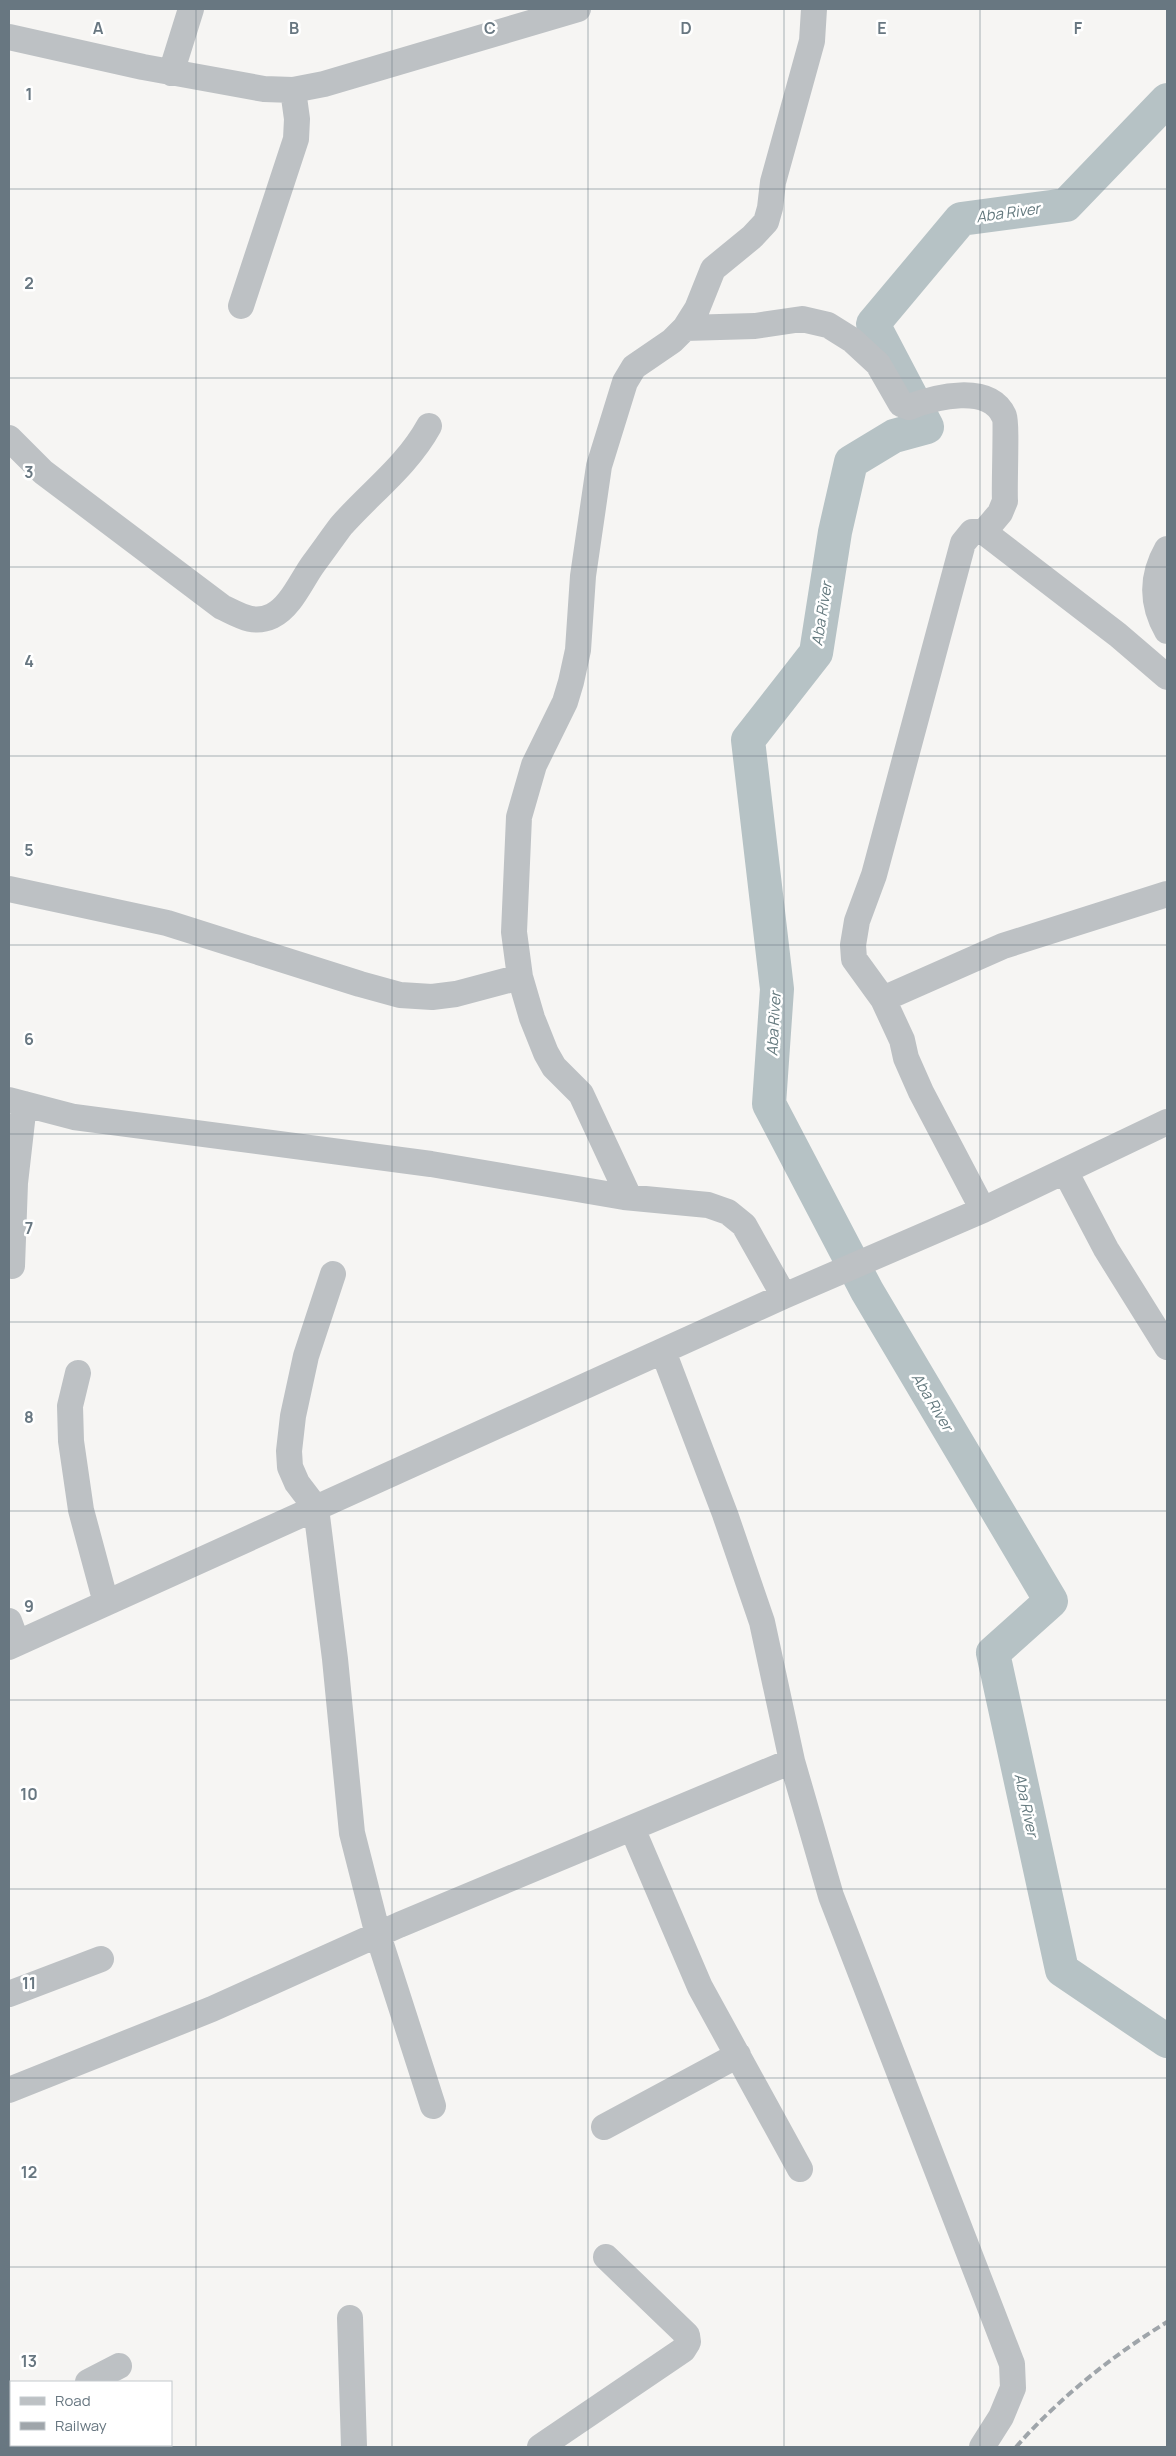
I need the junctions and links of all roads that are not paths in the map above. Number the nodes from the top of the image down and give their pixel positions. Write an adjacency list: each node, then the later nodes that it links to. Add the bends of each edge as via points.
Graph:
1 (191, 9): 5 (street)
2 (578, 9): 6 (street, via 324,84)
3 (814, 9): 8 (street, via 812,41 778,164 766,222 713,269 697,309)
4 (9, 37): 5 (street)
5 (171, 72): 6 (street, via 264,89)
6 (293, 90): 7 (street, via 296,139)
7 (241, 306)
8 (685, 328): 11 (street, via 755,326 802,319 820,323 852,340 878,364 901,404 909,407 926,400 971,396 987,399 1005,418 1005,502); 17 (street, via 634,367 625,382 599,466 583,576 578,650 571,682 565,702 534,765 518,817 514,918)
9 (428, 426): 10 (street, via 420,443 404,463 341,526 284,607 260,620 247,619 222,607 43,472)
10 (9, 438)
11 (984, 532): 14 (street, via 1095,616); 18 (street, via 972,532 963,543 874,875 857,921 854,959)
12 (1167, 549): 13 (street, via 1154,583 1154,596)
13 (1167, 631)
14 (1167, 677)
15 (9, 890): 17 (street, via 167,923 400,995 432,997 456,994)
16 (1167, 894): 18 (street, via 1003,946)
17 (520, 977): 22 (street, via 546,1053 554,1067 582,1094)
18 (883, 999): 23 (street, via 921,1092)
19 (16, 1102): 22 (street, via 74,1117 431,1164); 24 (street)
20 (1167, 1122): 21 (street)
21 (1066, 1171): 23 (street); 27 (street, via 1106,1249)
22 (629, 1198): 26 (street, via 708,1205 728,1212 744,1224)
23 (984, 1210): 26 (street)
24 (12, 1266)
25 (333, 1274): 30 (street, via 306,1356 292,1416 289,1451 290,1467 297,1482)
26 (784, 1296): 28 (street)
27 (1167, 1347)
28 (663, 1351): 30 (street); 33 (street, via 762,1622)
29 (78, 1373): 31 (street, via 70,1406 71,1441 81,1510)
30 (316, 1508): 31 (street); 35 (street, via 352,1833)
31 (106, 1603): 32 (street)
32 (12, 1637)
33 (792, 1761): 34 (street); 49 (street, via 831,1896 1012,2364 1013,2388 1001,2417)
34 (632, 1828): 35 (street); 38 (street, via 700,1987)
35 (378, 1934): 39 (street, via 212,2009); 40 (street)
36 (100, 1958): 37 (street)
37 (9, 1994)
38 (738, 2055): 41 (street); 42 (street)
39 (9, 2090)
40 (434, 2106)
41 (604, 2127)
42 (800, 2169)
43 (606, 2257): 48 (street, via 687,2335 688,2342 683,2350)
44 (350, 2318): 47 (street)
45 (119, 2366): 46 (street)
46 (90, 2381)
47 (354, 2447)
48 (540, 2447)
49 (982, 2447)

